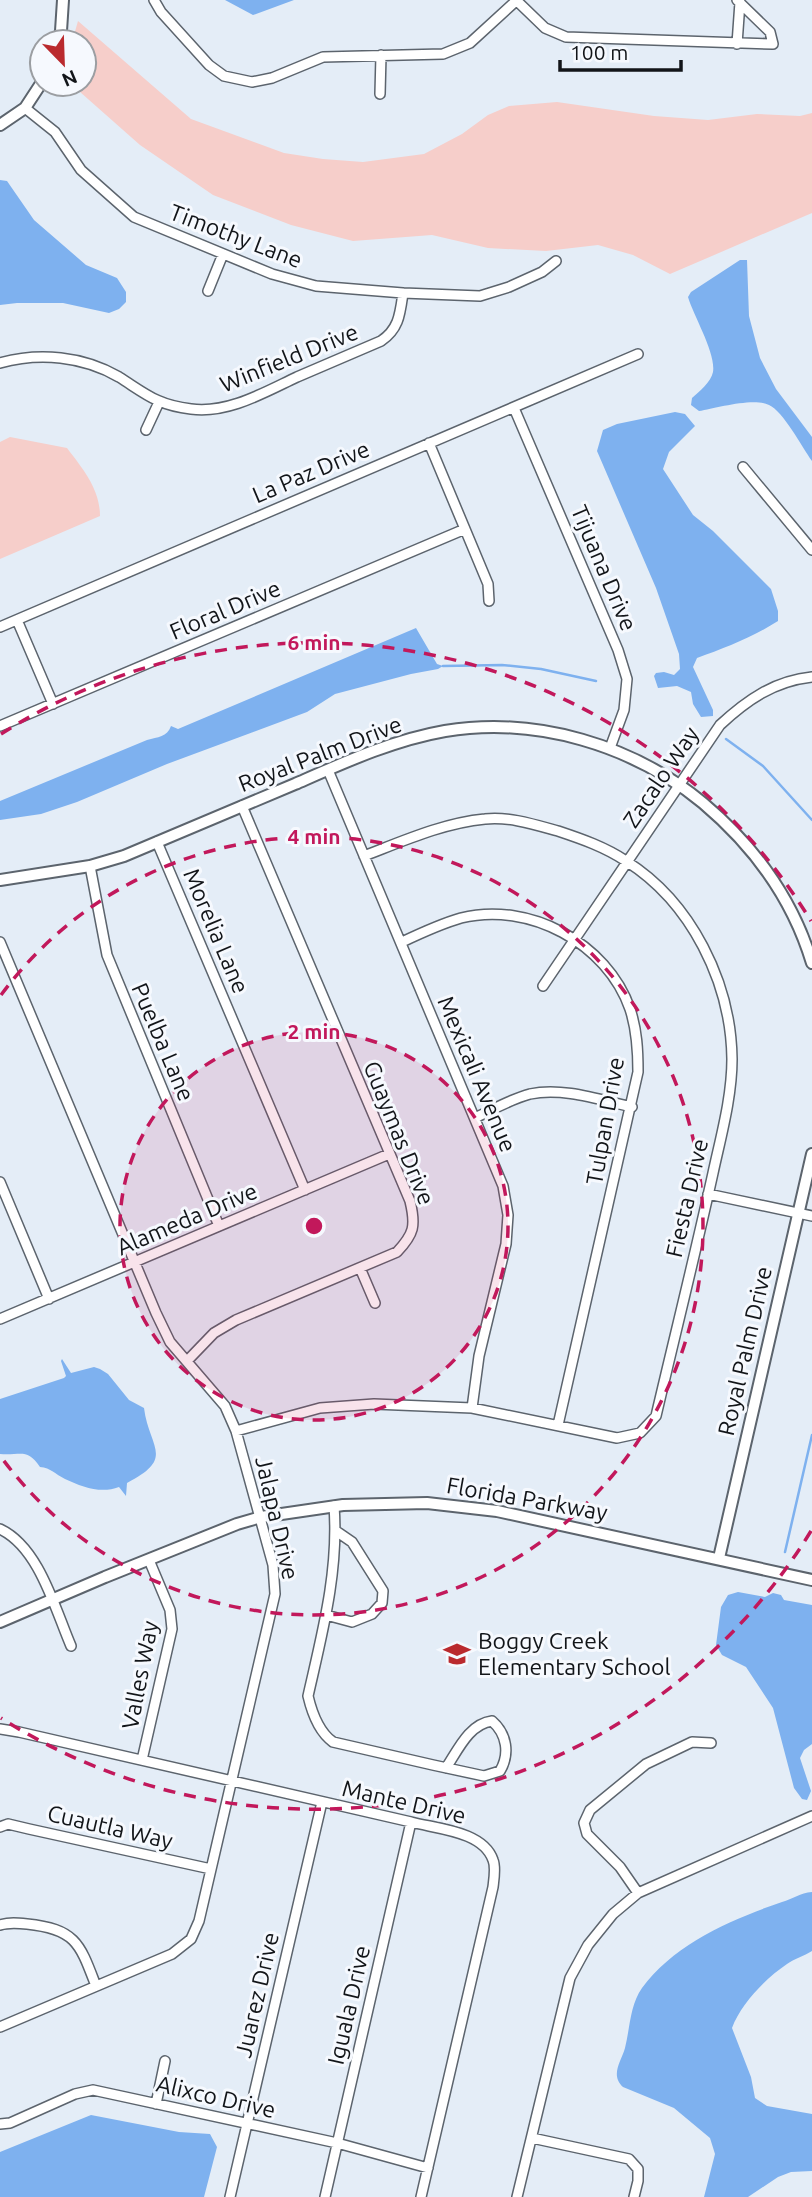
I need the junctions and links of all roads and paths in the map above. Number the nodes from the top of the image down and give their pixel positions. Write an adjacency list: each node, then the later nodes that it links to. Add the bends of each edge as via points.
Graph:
1 (63, 0): 5 (street)
2 (154, 0): 7 (street, via 182,37 224,76 252,82 323,57)
3 (516, 0): 6 (street, via 545,28 566,37); 7 (street, via 470,43 443,54)
4 (738, 1): 6 (street); 6 (street, via 770,32 773,44)
5 (60, 28)
6 (737, 44)
7 (381, 55): 8 (street)
8 (380, 94)
9 (31, 98): 10 (street)
10 (25, 107): 11 (street); 12 (street, Timothy Lane, via 55,132 80,170 134,217)
11 (0, 125)
12 (223, 254): 14 (street); 15 (street, Timothy Lane, via 316,286)
13 (556, 261): 15 (street, Timothy Lane, via 493,293)
14 (208, 291)
15 (402, 293): 18 (street, Winfield Drive, via 400,318 381,341 228,406 192,409)
16 (638, 354): 19 (street, La Paz Drive)
17 (0, 363): 18 (street, Winfield Drive, via 37,357 74,360 118,377)
18 (159, 402): 20 (street)
19 (514, 408): 21 (street, La Paz Drive); 31 (street, Tijuana Drive, via 627,678 624,710)
20 (146, 430)
21 (429, 443): 23 (street); 26 (street, La Paz Drive)
22 (743, 467): 24 (street)
23 (465, 529): 25 (street, via 488,584); 29 (street, Floral Drive)
24 (812, 550)
25 (489, 601)
26 (17, 620): 27 (street, La Paz Drive); 29 (street)
27 (0, 627)
28 (812, 677): 33 (street, Zacalo Way, via 774,686 742,704 720,725)
29 (52, 704): 30 (street, Floral Drive)
30 (0, 726)
31 (610, 748): 32 (street, Royal Palm Drive, via 526,730 445,731 397,743); 33 (street, Royal Palm Drive)
32 (328, 770): 34 (street, Royal Palm Drive); 36 (street, Mexicali Avenue)
33 (681, 785): 37 (street, Zacalo Way); 43 (street, Royal Palm Drive, via 728,824 769,873 792,910)
34 (242, 806): 35 (street, Royal Palm Drive); 47 (street, Guaymas Drive)
35 (157, 842): 38 (street, Royal Palm Drive); 50 (street, Morelia Lane)
36 (364, 856): 37 (street, Fiesta Drive, via 436,829 487,818 534,824 585,840); 42 (street, Mexicali Avenue)
37 (627, 862): 40 (street, Zacalo Way); 51 (street, Fiesta Drive, via 692,928 723,996 731,1035 731,1077)
38 (90, 866): 39 (street, Royal Palm Drive); 54 (street, Puelba Lane, via 107,955)
39 (0, 880)
40 (573, 939): 42 (street, Tulpan Drive, via 528,919 486,915 462,918); 44 (street, Zacalo Way); 45 (street, Tulpan Drive, via 599,960 629,1007 638,1041)
41 (0, 942): 55 (street, Jalapa Drive)
42 (402, 943): 46 (street, Mexicali Avenue)
43 (812, 963)
44 (543, 986)
45 (632, 1107): 46 (street, via 545,1092 521,1097); 62 (street, Tulpan Drive)
46 (475, 1118): 61 (street, Mexicali Avenue, via 503,1186 508,1215)
47 (389, 1154): 50 (street, Alameda Drive); 56 (street, Guaymas Drive, via 415,1219 410,1238 397,1252)
48 (812, 1154): 52 (street, Royal Palm Drive)
49 (0, 1182): 57 (street)
50 (305, 1190): 54 (street, Alameda Drive)
51 (708, 1194): 52 (street); 62 (street, Fiesta Drive, via 651,1424 633,1437 617,1438)
52 (798, 1213): 53 (street); 68 (street, Royal Palm Drive)
53 (812, 1216)
54 (219, 1226): 55 (street, Alameda Drive)
55 (135, 1262): 57 (street, Alameda Drive); 60 (street, Jalapa Drive, via 170,1342)
56 (360, 1268): 58 (street); 60 (street, Guaymas Drive, via 236,1320)
57 (49, 1299): 59 (street, Alameda Drive)
58 (375, 1303)
59 (0, 1319)
60 (187, 1361): 63 (street, Jalapa Drive, via 225,1406)
61 (472, 1408): 62 (street, Fiesta Drive); 63 (street, Fiesta Drive, via 374,1404 320,1408)
62 (558, 1425)
63 (236, 1431): 65 (street, Jalapa Drive)
64 (334, 1506): 65 (street, Florida Parkway); 67 (street); 68 (street, Florida Parkway, via 427,1503 497,1511)
65 (261, 1517): 69 (street, Florida Parkway); 79 (street, Jalapa Drive, via 275,1594)
66 (0, 1529): 71 (street, via 12,1535 34,1561)
67 (336, 1531): 72 (street); 72 (street, via 352,1542 383,1591 382,1603 372,1614 352,1622)
68 (719, 1558): 70 (street, Florida Parkway)
69 (149, 1560): 71 (street, Florida Parkway); 77 (street, Valles Way, via 170,1609 172,1629)
70 (812, 1580)
71 (51, 1601): 73 (street, Florida Parkway); 74 (street)
72 (326, 1615): 78 (street, via 308,1696 326,1737)
73 (0, 1622)
74 (71, 1646)
75 (0, 1730): 77 (street, Mante Drive)
76 (712, 1743): 85 (street, via 692,1742 646,1764 590,1810 584,1823 587,1834)
77 (142, 1760): 79 (street, Mante Drive)
78 (446, 1768): 78 (street, via 484,1776 500,1771 506,1750 501,1729 492,1721 481,1722)
79 (231, 1780): 80 (street, Mante Drive); 84 (street, Jalapa Drive)
80 (322, 1802): 82 (street, Mante Drive); 92 (street, Juarez Drive)
81 (812, 1816): 85 (street)
82 (411, 1822): 94 (street, Iguala Drive); 95 (street, Mante Drive, via 472,1837 487,1847 495,1862 491,1898)
83 (0, 1827): 84 (street, Cuautla Way, via 8,1824)
84 (211, 1869): 87 (street, Jalapa Drive, via 200,1921 191,1940 172,1954)
85 (638, 1893): 93 (street, via 588,1945 570,1978)
86 (0, 1926): 87 (street, via 42,1926 67,1934 81,1948)
87 (96, 1986): 88 (street, Jalapa Drive)
88 (0, 2027)
89 (165, 2061): 90 (street)
90 (156, 2104): 91 (street, Alixco Drive, via 93,2090); 92 (street, Alixco Drive)
91 (0, 2124)
92 (247, 2124): 94 (street, Alixco Drive); 96 (street, Juarez Drive)
93 (531, 2138): 99 (street); 100 (street, via 629,2159 638,2169)
94 (337, 2143): 95 (street, Alixco Drive); 97 (street, Iguala Drive)
95 (428, 2168): 98 (street, Mante Drive)
96 (230, 2197)
97 (325, 2197)
98 (421, 2197)
99 (517, 2197)
100 (635, 2197)

